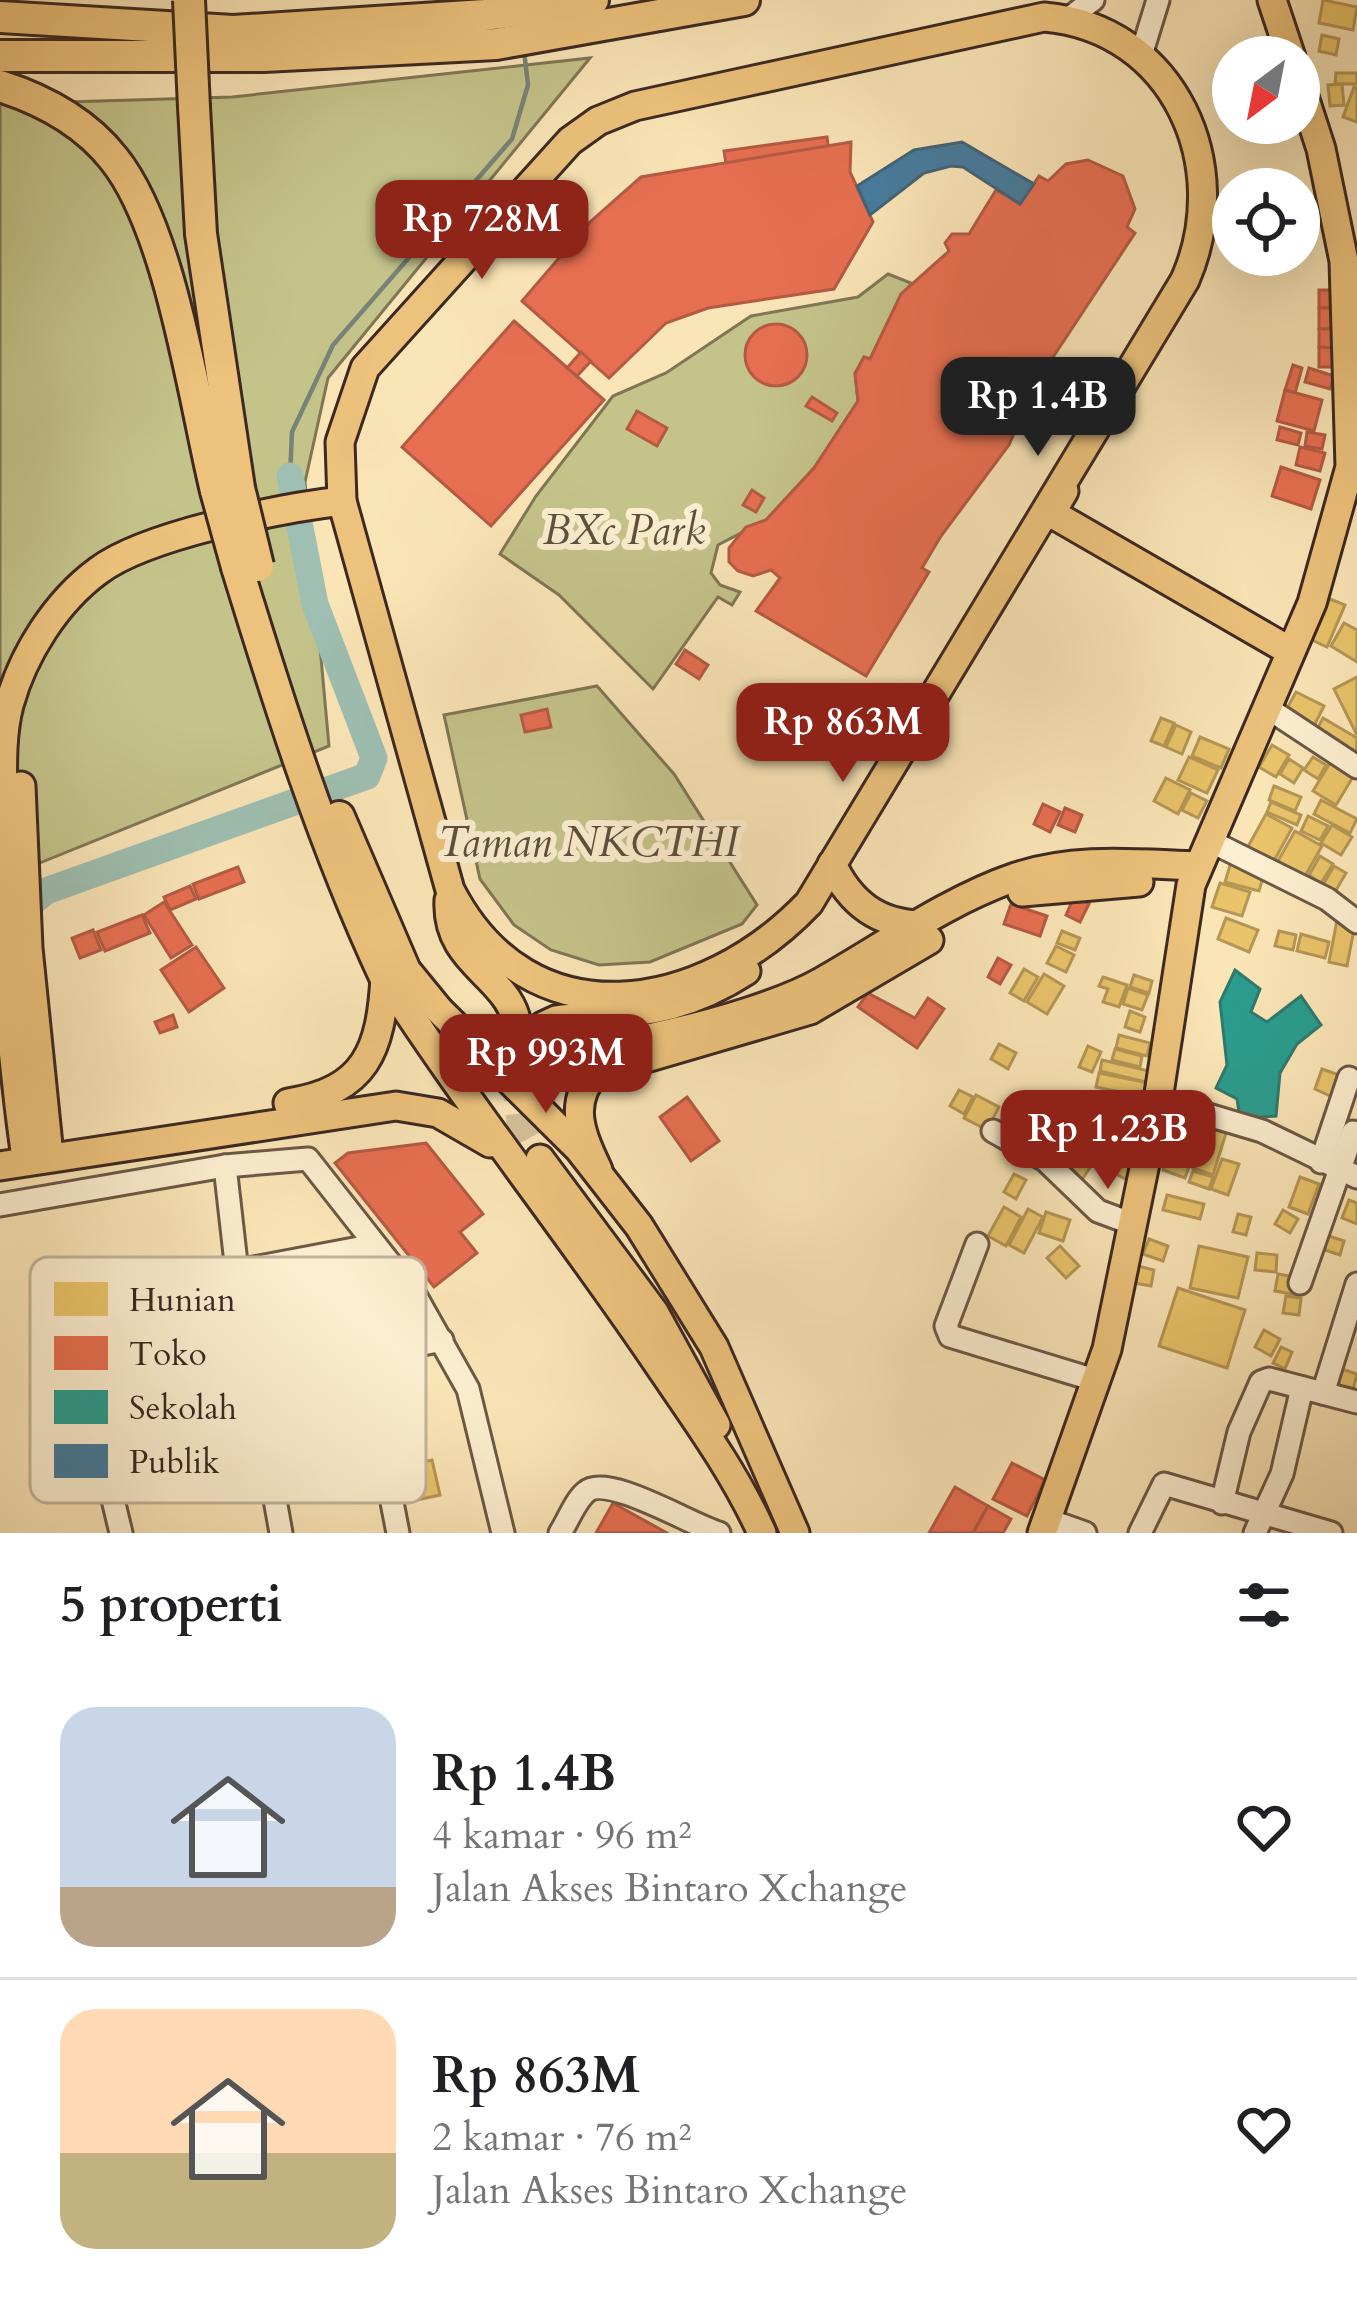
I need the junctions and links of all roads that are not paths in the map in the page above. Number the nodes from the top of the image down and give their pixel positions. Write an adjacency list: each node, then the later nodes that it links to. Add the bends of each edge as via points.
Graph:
1 (189, 0): 18 (highway, bridge, via 201,234)
2 (592, 0): 9 (highway)
3 (744, 0): 9 (highway)
4 (1093, 0): 8 (street)
5 (1158, 0): 12 (street)
6 (1272, 0): 11 (main road)
7 (0, 17): 10 (highway, via 233,31)
8 (1068, 19): 12 (main road); 19 (main road, via 958,33 598,121 570,141 364,368 340,442)
9 (544, 23): 10 (highway)
10 (491, 29): 13 (highway, via 264,56)
11 (1284, 36)
12 (1142, 52): 16 (main road, via 1177,95 1195,134 1204,214 1185,280)
13 (0, 56)
14 (0, 86): 18 (highway, via 76,121 115,159 141,204)
15 (1316, 144): 17 (main road, via 1338,226)
16 (1113, 394): 20 (main road, via 1052,513); 23 (main road)
17 (1354, 421): 20 (main road, via 1338,523)
18 (227, 489): 32 (highway, bridge, via 310,771)
19 (344, 509): 25 (main road, via 136,550 100,569 44,629 8,709); 26 (main road)
20 (1291, 651): 21 (main road)
21 (1266, 707): 22 (street); 24 (main road)
22 (1357, 767)
23 (832, 864): 27 (main road); 30 (main road, via 869,911)
24 (1199, 864): 28 (street, via 1327,899); 30 (main road, via 1058,866 1012,878); 36 (main road)
25 (10, 890): 40 (main road)
26 (450, 890): 29 (main road, via 479,939 510,966 538,983 598,998 680,984 753,951); 29 (main road, via 453,935 511,1002 525,1038 556,1020 649,1013 710,994 772,950)
27 (809, 903): 29 (main road); 31 (main road, via 829,902 855,918)
28 (1357, 922)
29 (789, 924)
30 (926, 932): 31 (main road); 34 (main road, via 810,1010)
31 (863, 956): 34 (main road, via 781,1002)
32 (394, 971): 33 (main road); 39 (main road); 40 (main road, via 374,1048 339,1090)
33 (483, 1050): 34 (main road); 42 (main road)
34 (592, 1062): 42 (main road, via 578,1116)
35 (1349, 1078): 43 (street)
36 (1158, 1100): 43 (street, via 1262,1131); 45 (main road)
37 (993, 1131): 45 (street, via 1045,1160 1098,1211)
38 (1353, 1132): 43 (street)
39 (504, 1151): 40 (main road, via 438,1113 396,1106); 60 (main road, via 578,1245)
40 (24, 1152)
41 (225, 1166): 44 (street); 46 (street, via 302,1156); 48 (street)
42 (598, 1170): 59 (main road, via 714,1347)
43 (1338, 1170): 51 (street)
44 (0, 1205)
45 (1133, 1224): 56 (main road)
46 (375, 1244): 49 (street); 50 (street)
47 (976, 1244): 56 (street, via 946,1331)
48 (236, 1257)
49 (309, 1257)
50 (385, 1257)
51 (1300, 1283)
52 (1357, 1285): 57 (street)
53 (426, 1312): 54 (street)
54 (442, 1340): 55 (street); 70 (street, via 468,1389)
55 (426, 1344)
56 (1096, 1388): 66 (main road)
57 (1313, 1391): 58 (street); 64 (street, via 1261,1382); 65 (street)
58 (1357, 1402)
59 (758, 1458): 60 (main road, via 661,1293 546,1155 684,1358); 74 (main road)
60 (736, 1480): 73 (main road)
61 (115, 1503): 67 (street)
62 (276, 1503): 68 (street)
63 (392, 1503): 69 (street)
64 (1222, 1503): 65 (street); 76 (street, via 1164,1484)
65 (1261, 1526): 77 (street)
66 (1045, 1527): 75 (street)
67 (121, 1533)
68 (281, 1533)
69 (398, 1533)
70 (503, 1533)
71 (560, 1533): 72 (street, via 586,1491 598,1486)
72 (719, 1533)
73 (762, 1533)
74 (795, 1533)
75 (1085, 1533)
76 (1140, 1533)
77 (1331, 1533)

